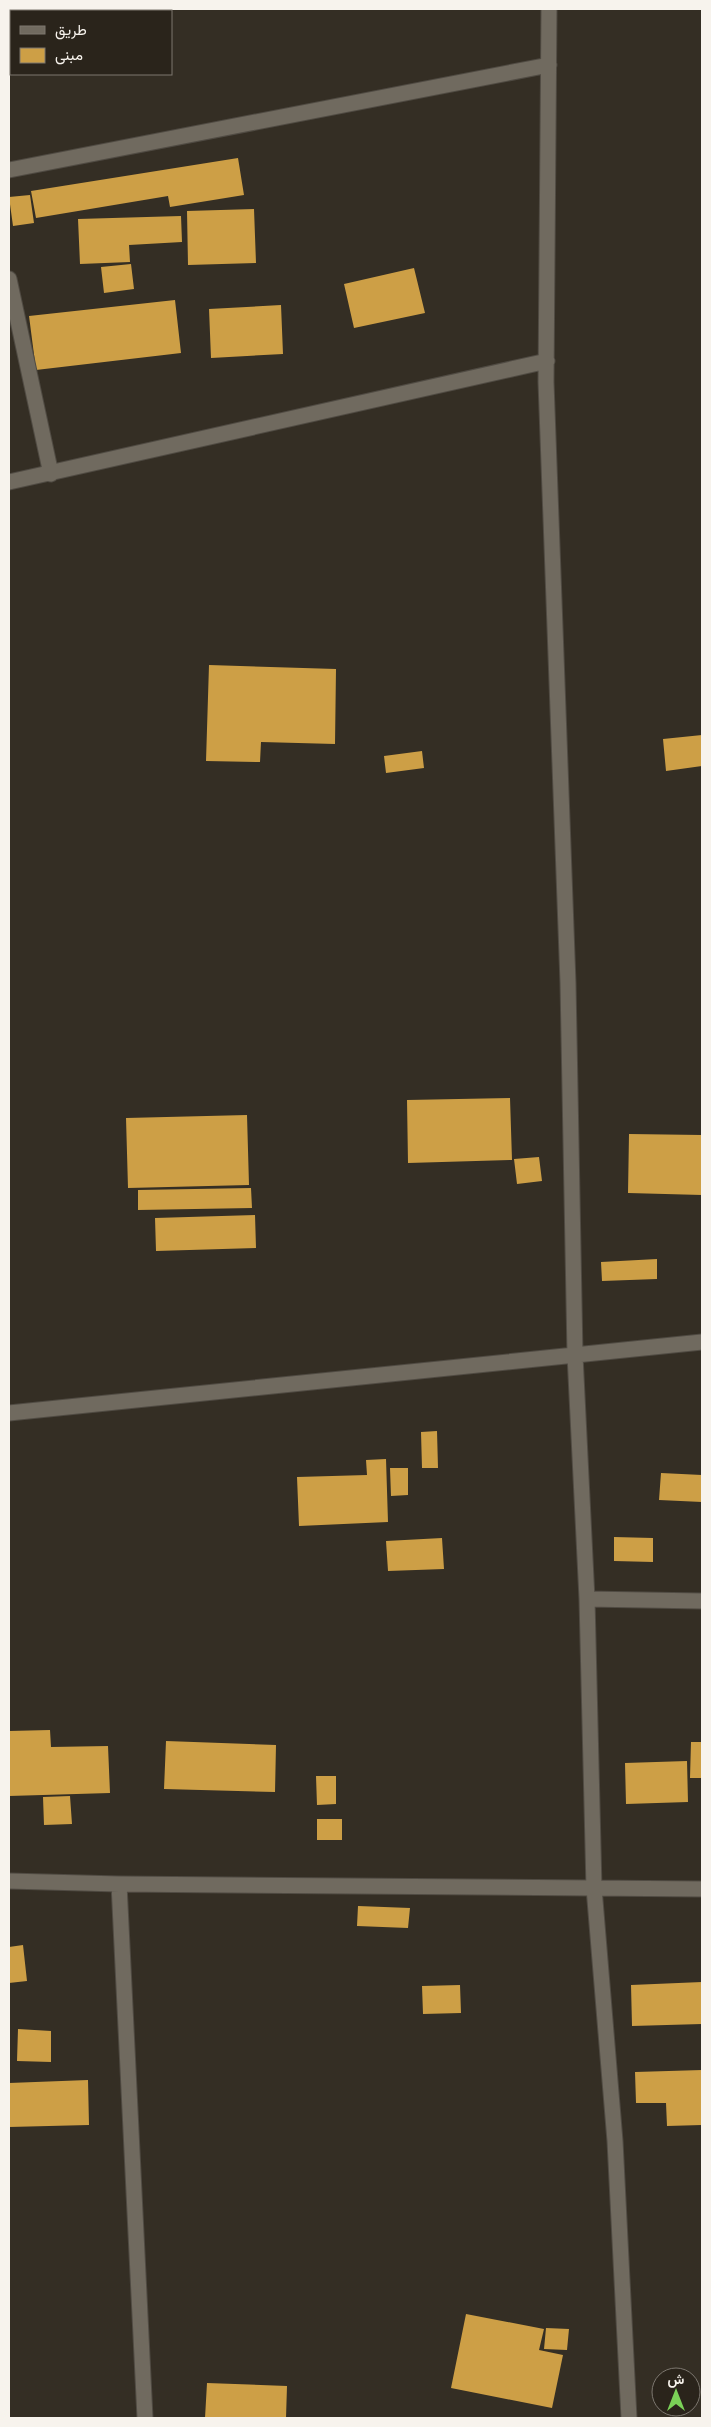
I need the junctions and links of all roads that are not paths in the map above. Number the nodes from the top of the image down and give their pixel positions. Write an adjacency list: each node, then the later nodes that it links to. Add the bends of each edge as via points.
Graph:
1 (549, 9): 2 (street)
2 (549, 65): 3 (street); 5 (street)
3 (9, 170)
4 (9, 279): 6 (street)
5 (547, 361): 6 (street); 9 (street, via 568,973)
6 (51, 474): 7 (street)
7 (9, 482)
8 (702, 1342): 9 (street)
9 (575, 1355): 10 (street); 11 (street)
10 (9, 1413)
11 (587, 1599): 12 (street); 15 (street)
12 (702, 1601)
13 (9, 1881): 14 (street)
14 (119, 1884): 15 (street); 17 (street)
15 (594, 1888): 16 (street); 18 (street, via 615,2141)
16 (702, 1889)
17 (145, 2418)
18 (628, 2418)

